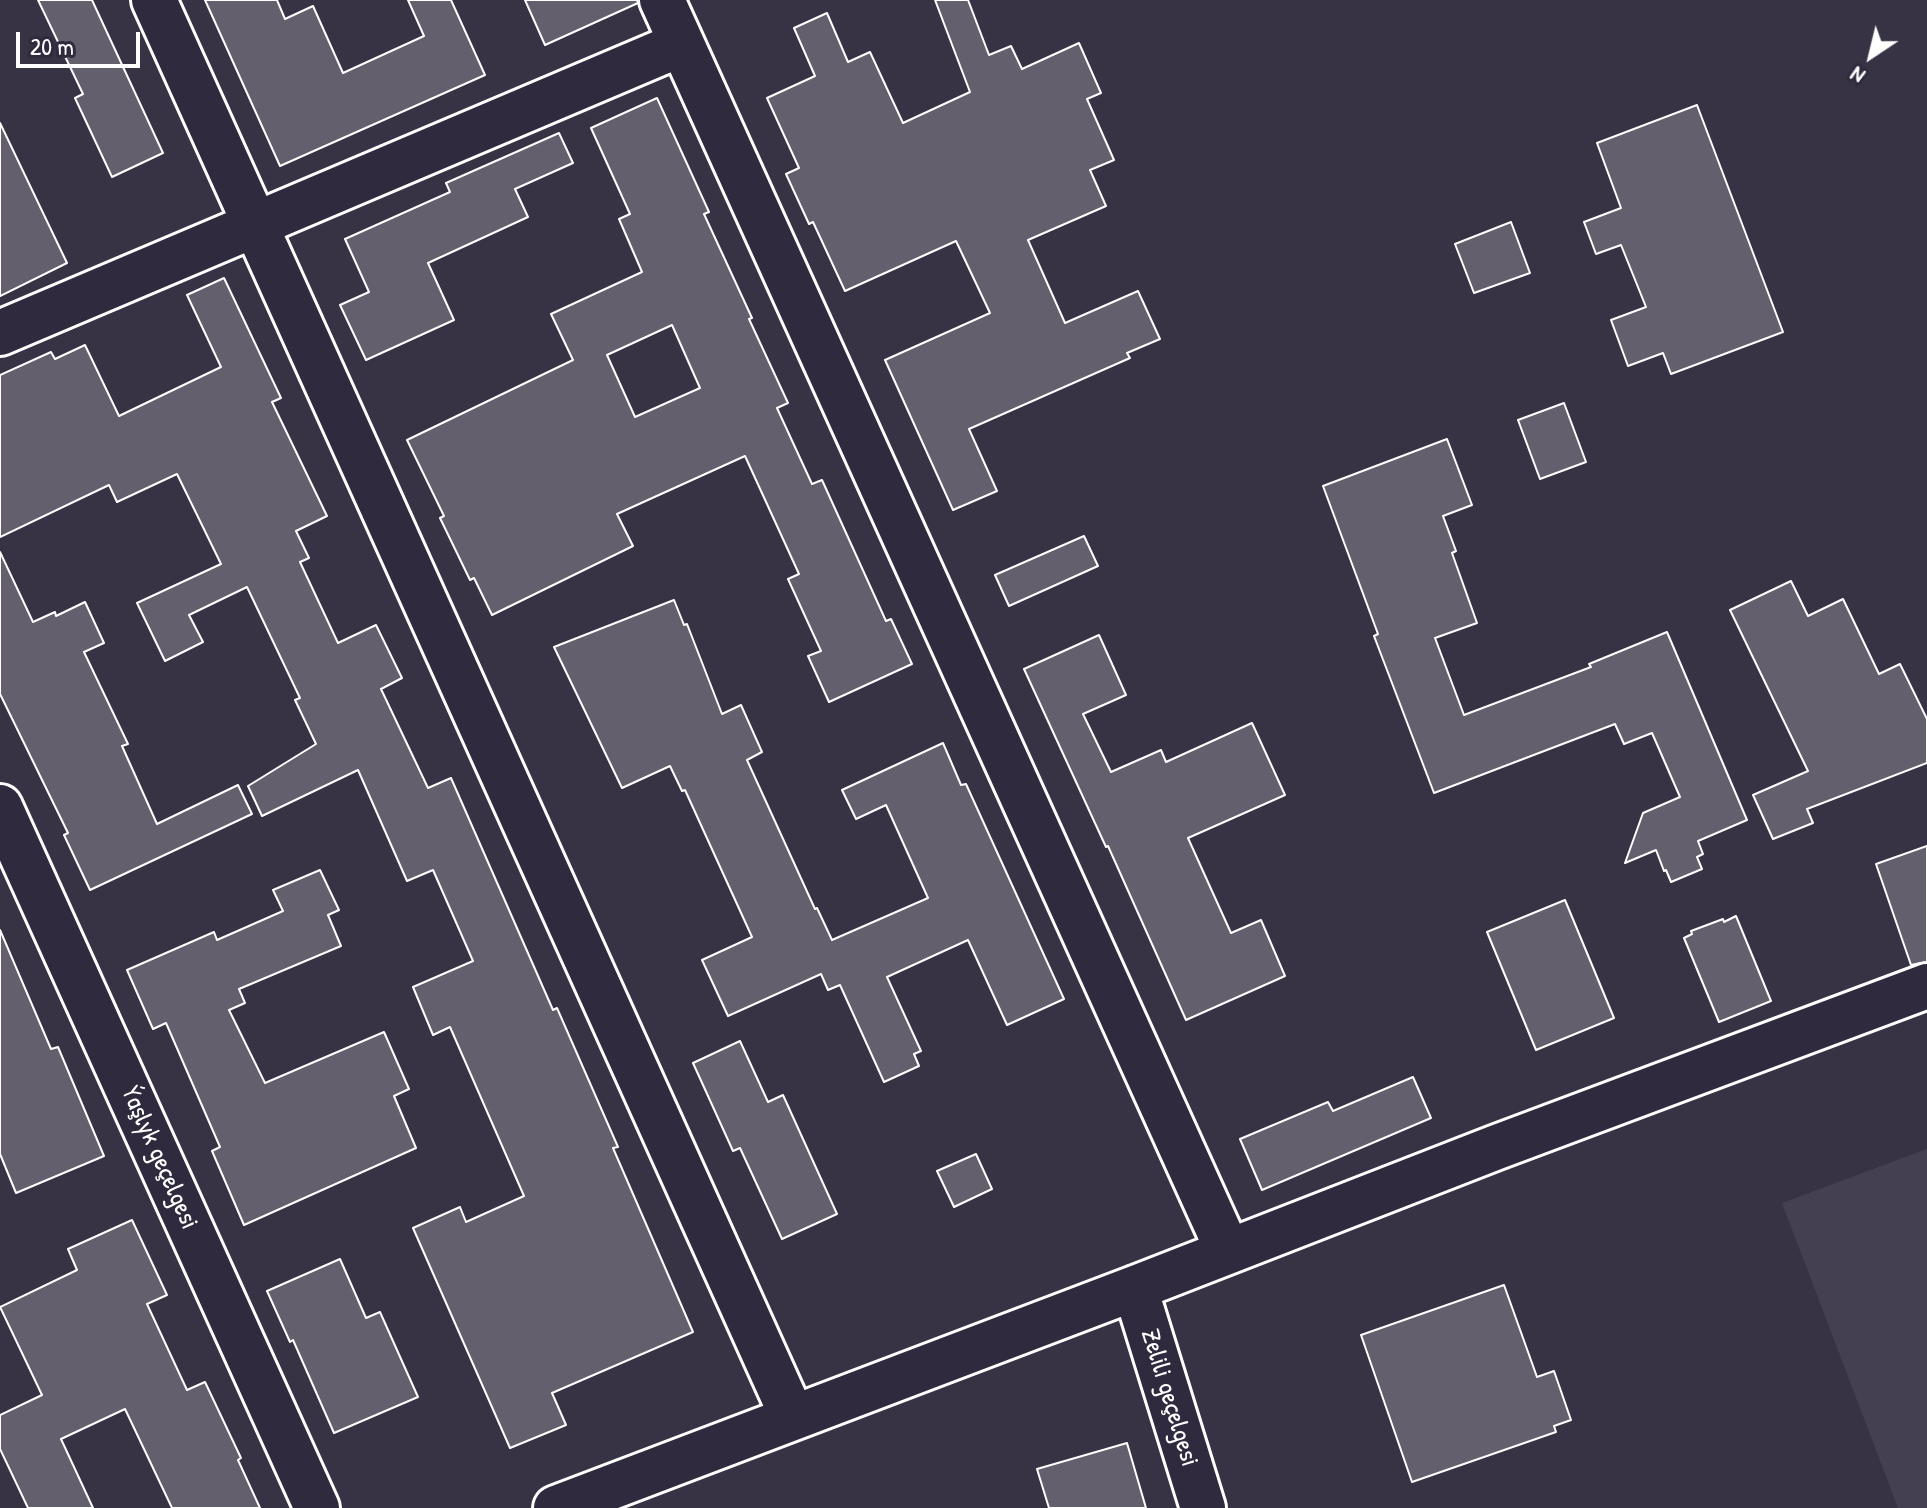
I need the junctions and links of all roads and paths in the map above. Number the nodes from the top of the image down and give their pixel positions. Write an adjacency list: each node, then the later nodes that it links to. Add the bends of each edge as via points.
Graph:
1 (154, 0): 4 (street)
2 (662, 0): 3 (street)
3 (681, 44): 4 (street); 8 (street)
4 (255, 224): 5 (street); 10 (street)
5 (0, 333)
6 (0, 807): 11 (street, Ýaşlyk geçelgesi)
7 (1927, 986): 8 (street)
8 (1228, 1251): 9 (street)
9 (1135, 1288): 10 (street); 13 (street, Zelili geçelgesi)
10 (793, 1418): 12 (street)
11 (317, 1508)
12 (556, 1508)
13 (1203, 1508)

